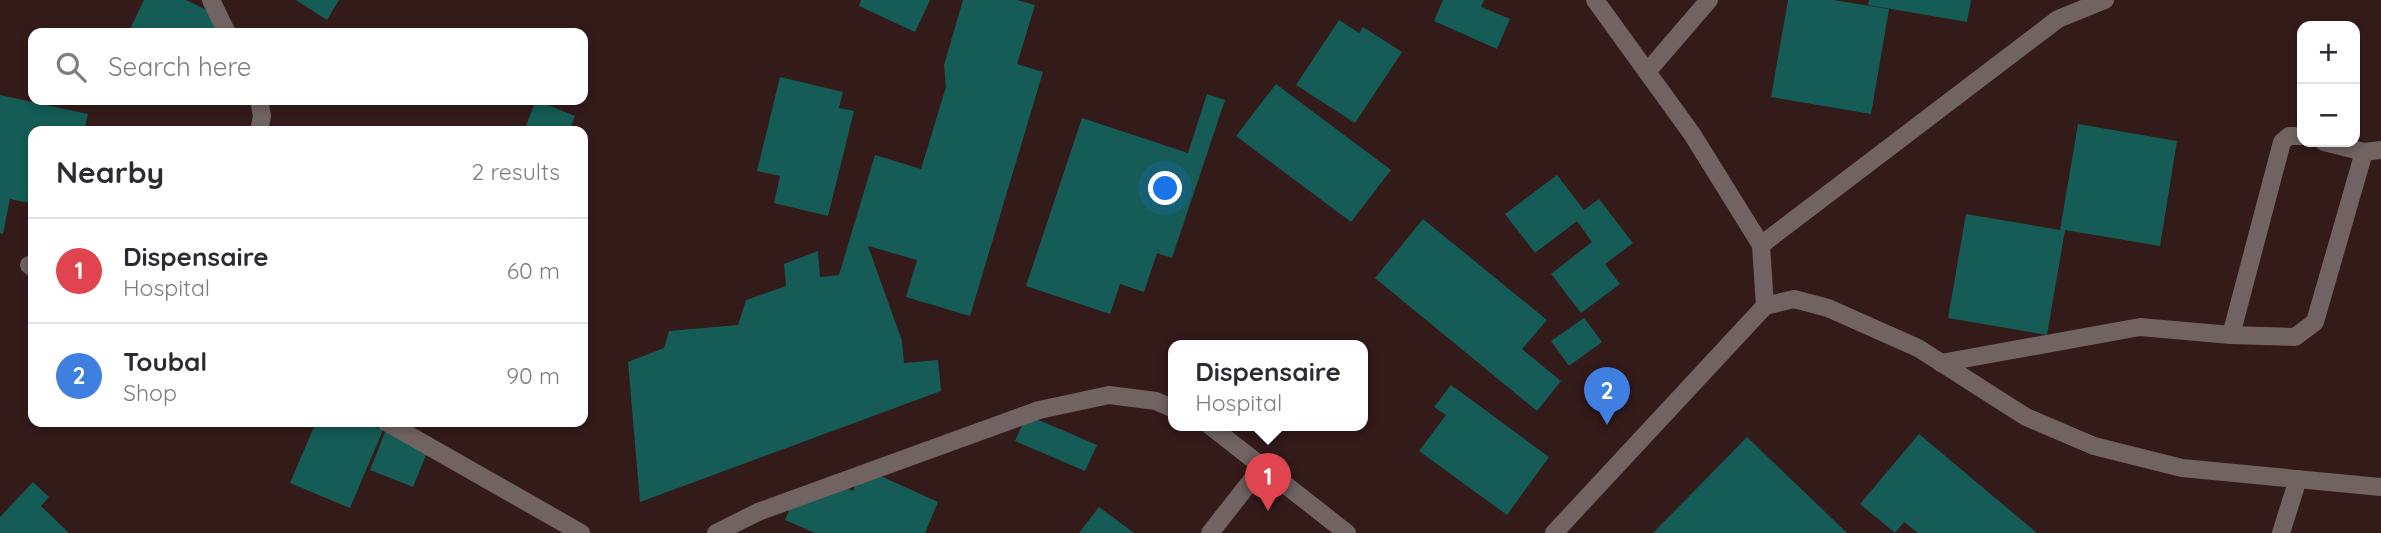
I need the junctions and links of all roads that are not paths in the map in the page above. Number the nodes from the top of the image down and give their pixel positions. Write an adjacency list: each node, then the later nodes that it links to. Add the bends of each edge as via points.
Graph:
1 (211, 0): 5 (street)
2 (1595, 0): 6 (street)
3 (1709, 0): 6 (street)
4 (2105, 0): 12 (street, via 2058,19)
5 (225, 28)
6 (1647, 72): 12 (street, via 1692,134)
7 (260, 105): 8 (street)
8 (260, 126)
9 (2297, 136): 14 (street, via 2282,142)
10 (2351, 147): 11 (street)
11 (2372, 151): 14 (street, via 2315,322 2295,337)
12 (1760, 244): 13 (street)
13 (1765, 306): 15 (street, via 1794,299 1828,308); 26 (street)
14 (2231, 335): 15 (street, via 2140,327)
15 (1941, 363): 20 (street, via 2026,417 2094,446 2182,468)
16 (1168, 406): 23 (street, via 1109,395 1039,410 758,512)
17 (395, 427): 22 (street)
18 (1217, 431): 19 (street)
19 (1262, 467): 24 (street); 25 (street)
20 (2298, 479): 21 (street); 27 (street)
21 (2381, 487)
22 (581, 533)
23 (716, 533)
24 (1210, 533)
25 (1347, 533)
26 (1554, 533)
27 (2281, 533)

